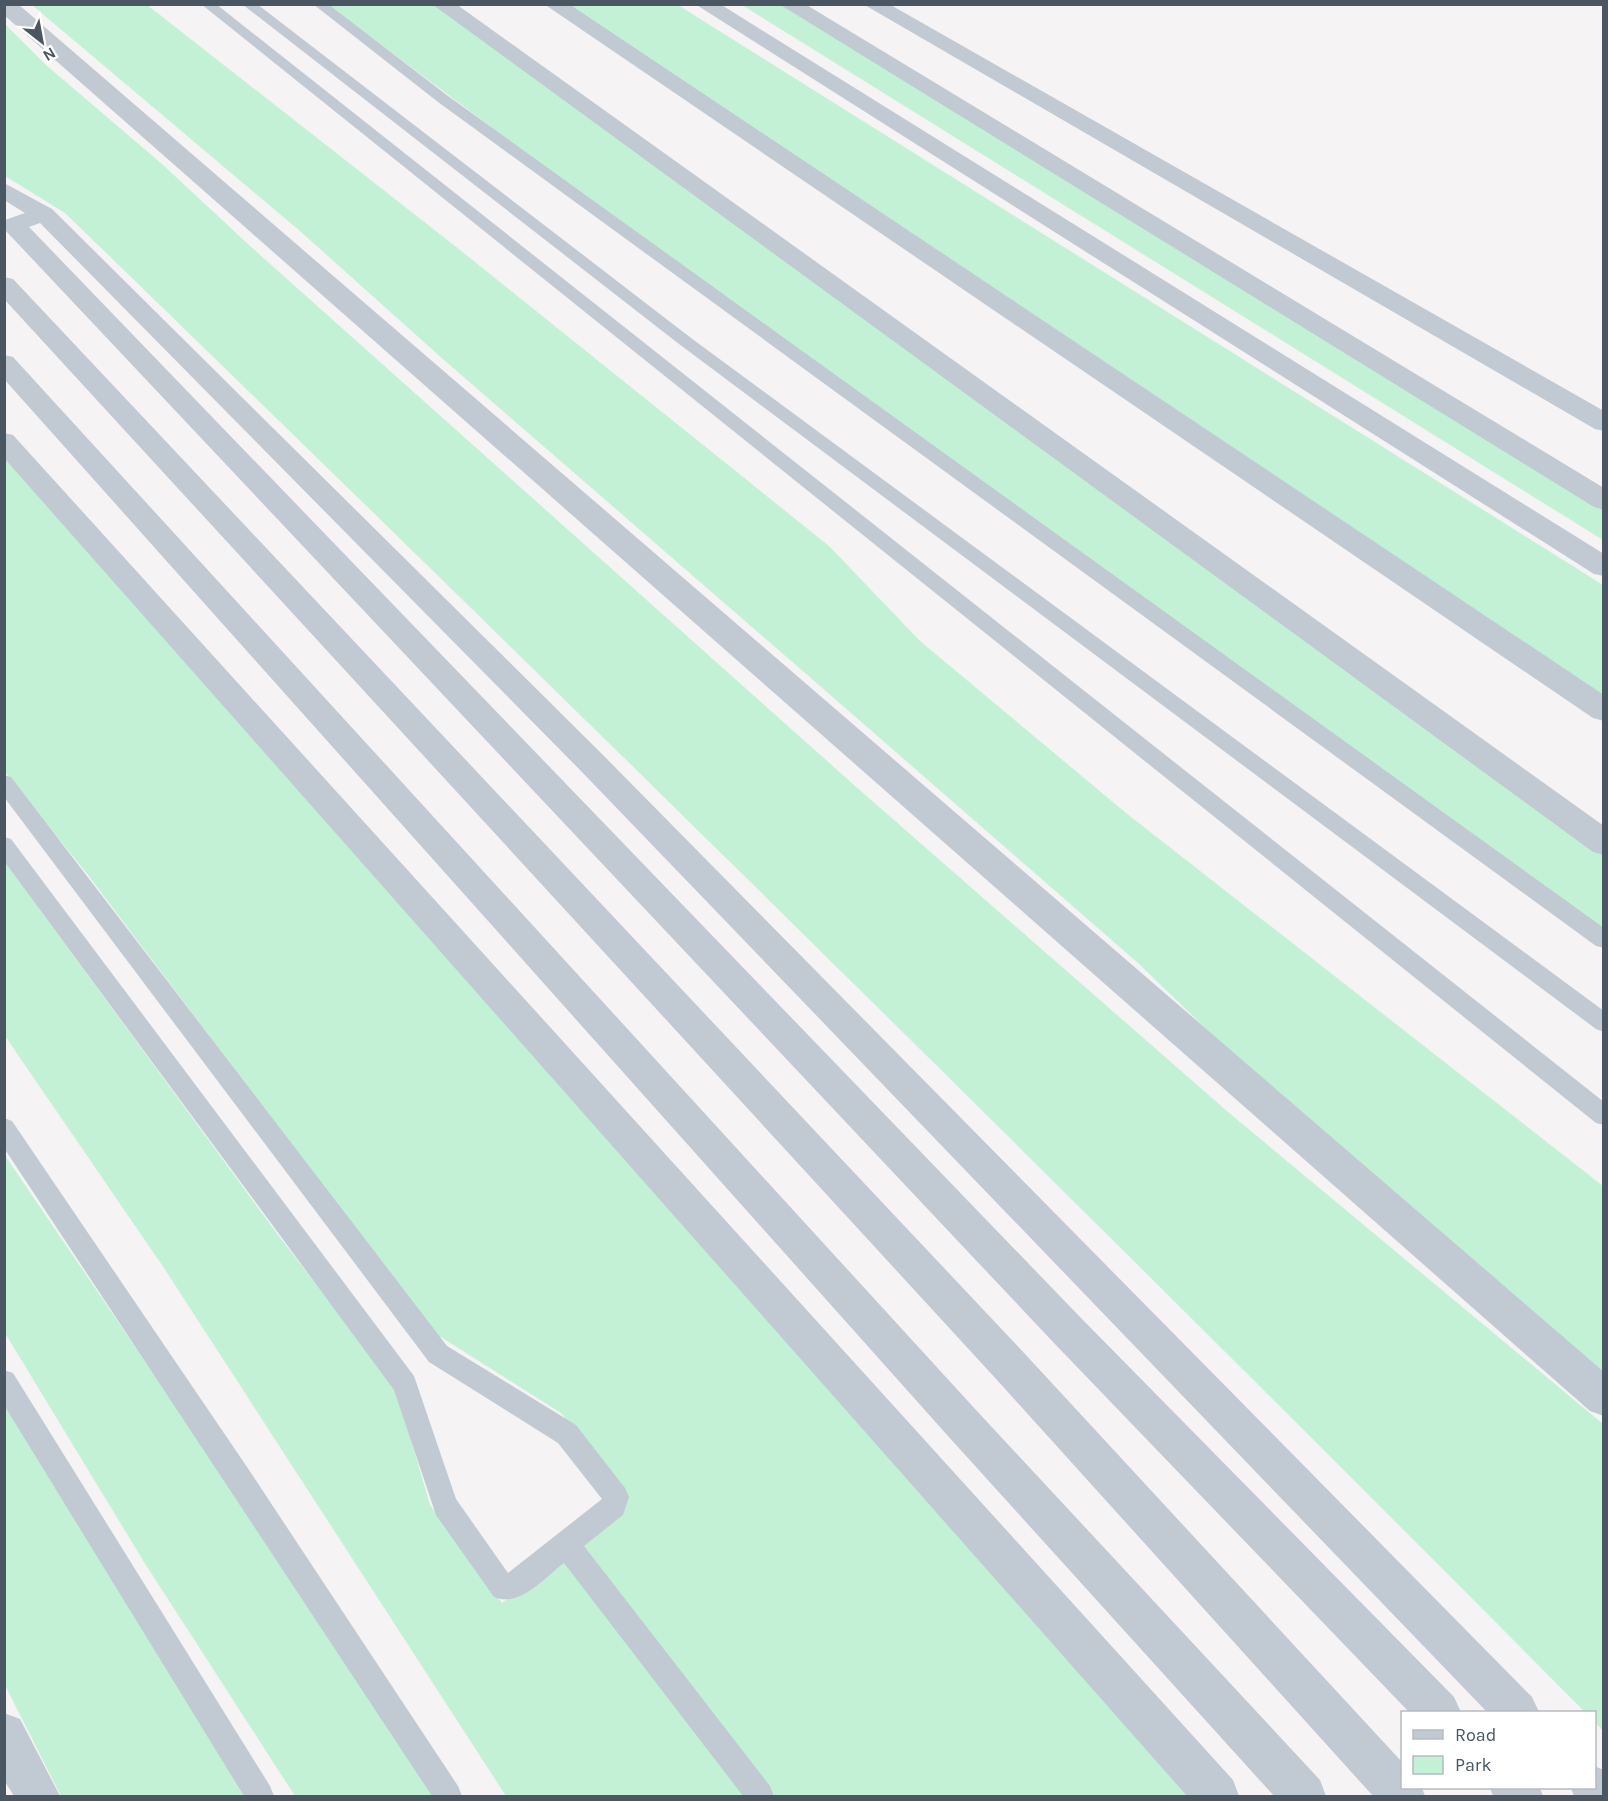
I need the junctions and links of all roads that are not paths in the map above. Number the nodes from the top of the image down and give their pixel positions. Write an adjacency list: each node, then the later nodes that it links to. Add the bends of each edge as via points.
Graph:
1 (5, 4): 28 (street)
2 (207, 4): 25 (lane)
3 (248, 4): 24 (lane, via 685,341)
4 (319, 4): 23 (lane, via 443,99)
5 (442, 4): 21 (street)
6 (554, 4): 19 (street)
7 (705, 4): 18 (street)
8 (789, 4): 17 (street)
9 (873, 4): 15 (street)
10 (4, 190): 11 (street)
11 (44, 214): 12 (street); 31 (street, via 591,762)
12 (7, 224): 30 (street)
13 (4, 284): 39 (street, via 1011,1367)
14 (4, 363): 38 (street)
15 (1604, 423)
16 (4, 441): 37 (street)
17 (1604, 501)
18 (1604, 567)
19 (1604, 710)
20 (4, 782): 29 (lane, via 438,1354 567,1434 616,1497 614,1506)
21 (1604, 843)
22 (4, 845): 29 (lane, via 405,1384 445,1506 503,1588 512,1587)
23 (1604, 940)
24 (1604, 1023)
25 (1604, 1116)
26 (4, 1128): 35 (lane)
27 (4, 1381): 34 (lane)
28 (1604, 1398)
29 (566, 1544): 36 (lane)
30 (1437, 1711)
31 (1515, 1711)
32 (4, 1736): 33 (street)
33 (38, 1797)
34 (260, 1797)
35 (448, 1797)
36 (760, 1797)
37 (1217, 1797)
38 (1304, 1797)
39 (1403, 1797)

